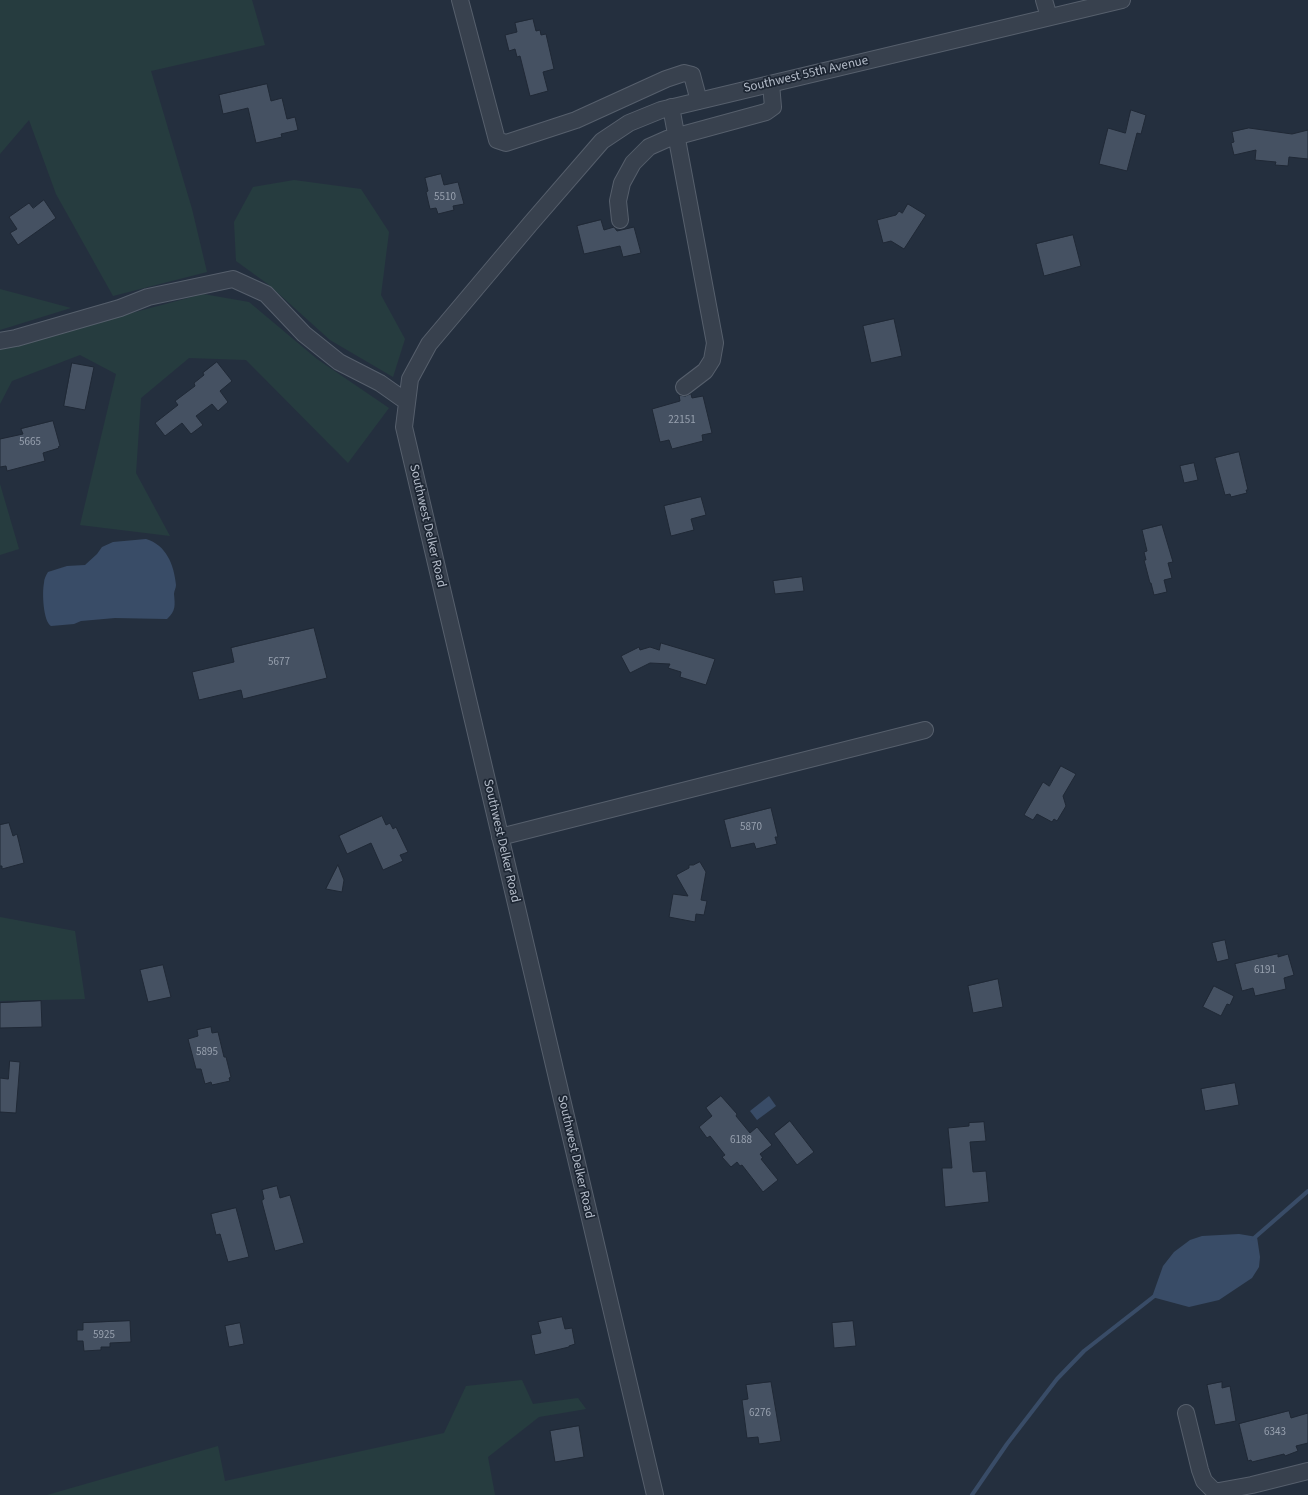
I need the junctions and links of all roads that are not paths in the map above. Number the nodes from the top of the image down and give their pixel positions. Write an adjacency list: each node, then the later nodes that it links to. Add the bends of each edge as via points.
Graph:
1 (460, 0): 6 (street, via 497,140 506,143 576,120 684,73 692,75)
2 (1044, 0): 4 (street)
3 (1122, 0): 4 (street, Southwest 55th Avenue)
4 (1049, 17): 5 (street, Southwest 55th Avenue)
5 (771, 84): 6 (street, Southwest 55th Avenue); 8 (street, via 773,106 766,112)
6 (699, 101): 7 (street, Southwest 55th Avenue)
7 (671, 107): 8 (street); 10 (street, Southwest 55th Avenue, via 629,123 602,142)
8 (677, 136): 9 (street, via 649,147 633,163 622,182 618,201); 12 (street, via 715,343 712,360 705,371)
9 (620, 220)
10 (531, 223): 13 (street, Southwest Delker Road, via 429,344 410,379)
11 (0, 341): 13 (street, via 120,308 148,297 233,279 266,294 304,334 339,362)
12 (684, 387)
13 (407, 402): 15 (street, Southwest Delker Road, via 404,427)
14 (925, 730): 15 (street)
15 (500, 837): 18 (street, Southwest Delker Road)
16 (1186, 1413): 17 (street, via 1200,1470 1204,1481 1214,1491 1252,1485)
17 (1308, 1471)
18 (655, 1495)

